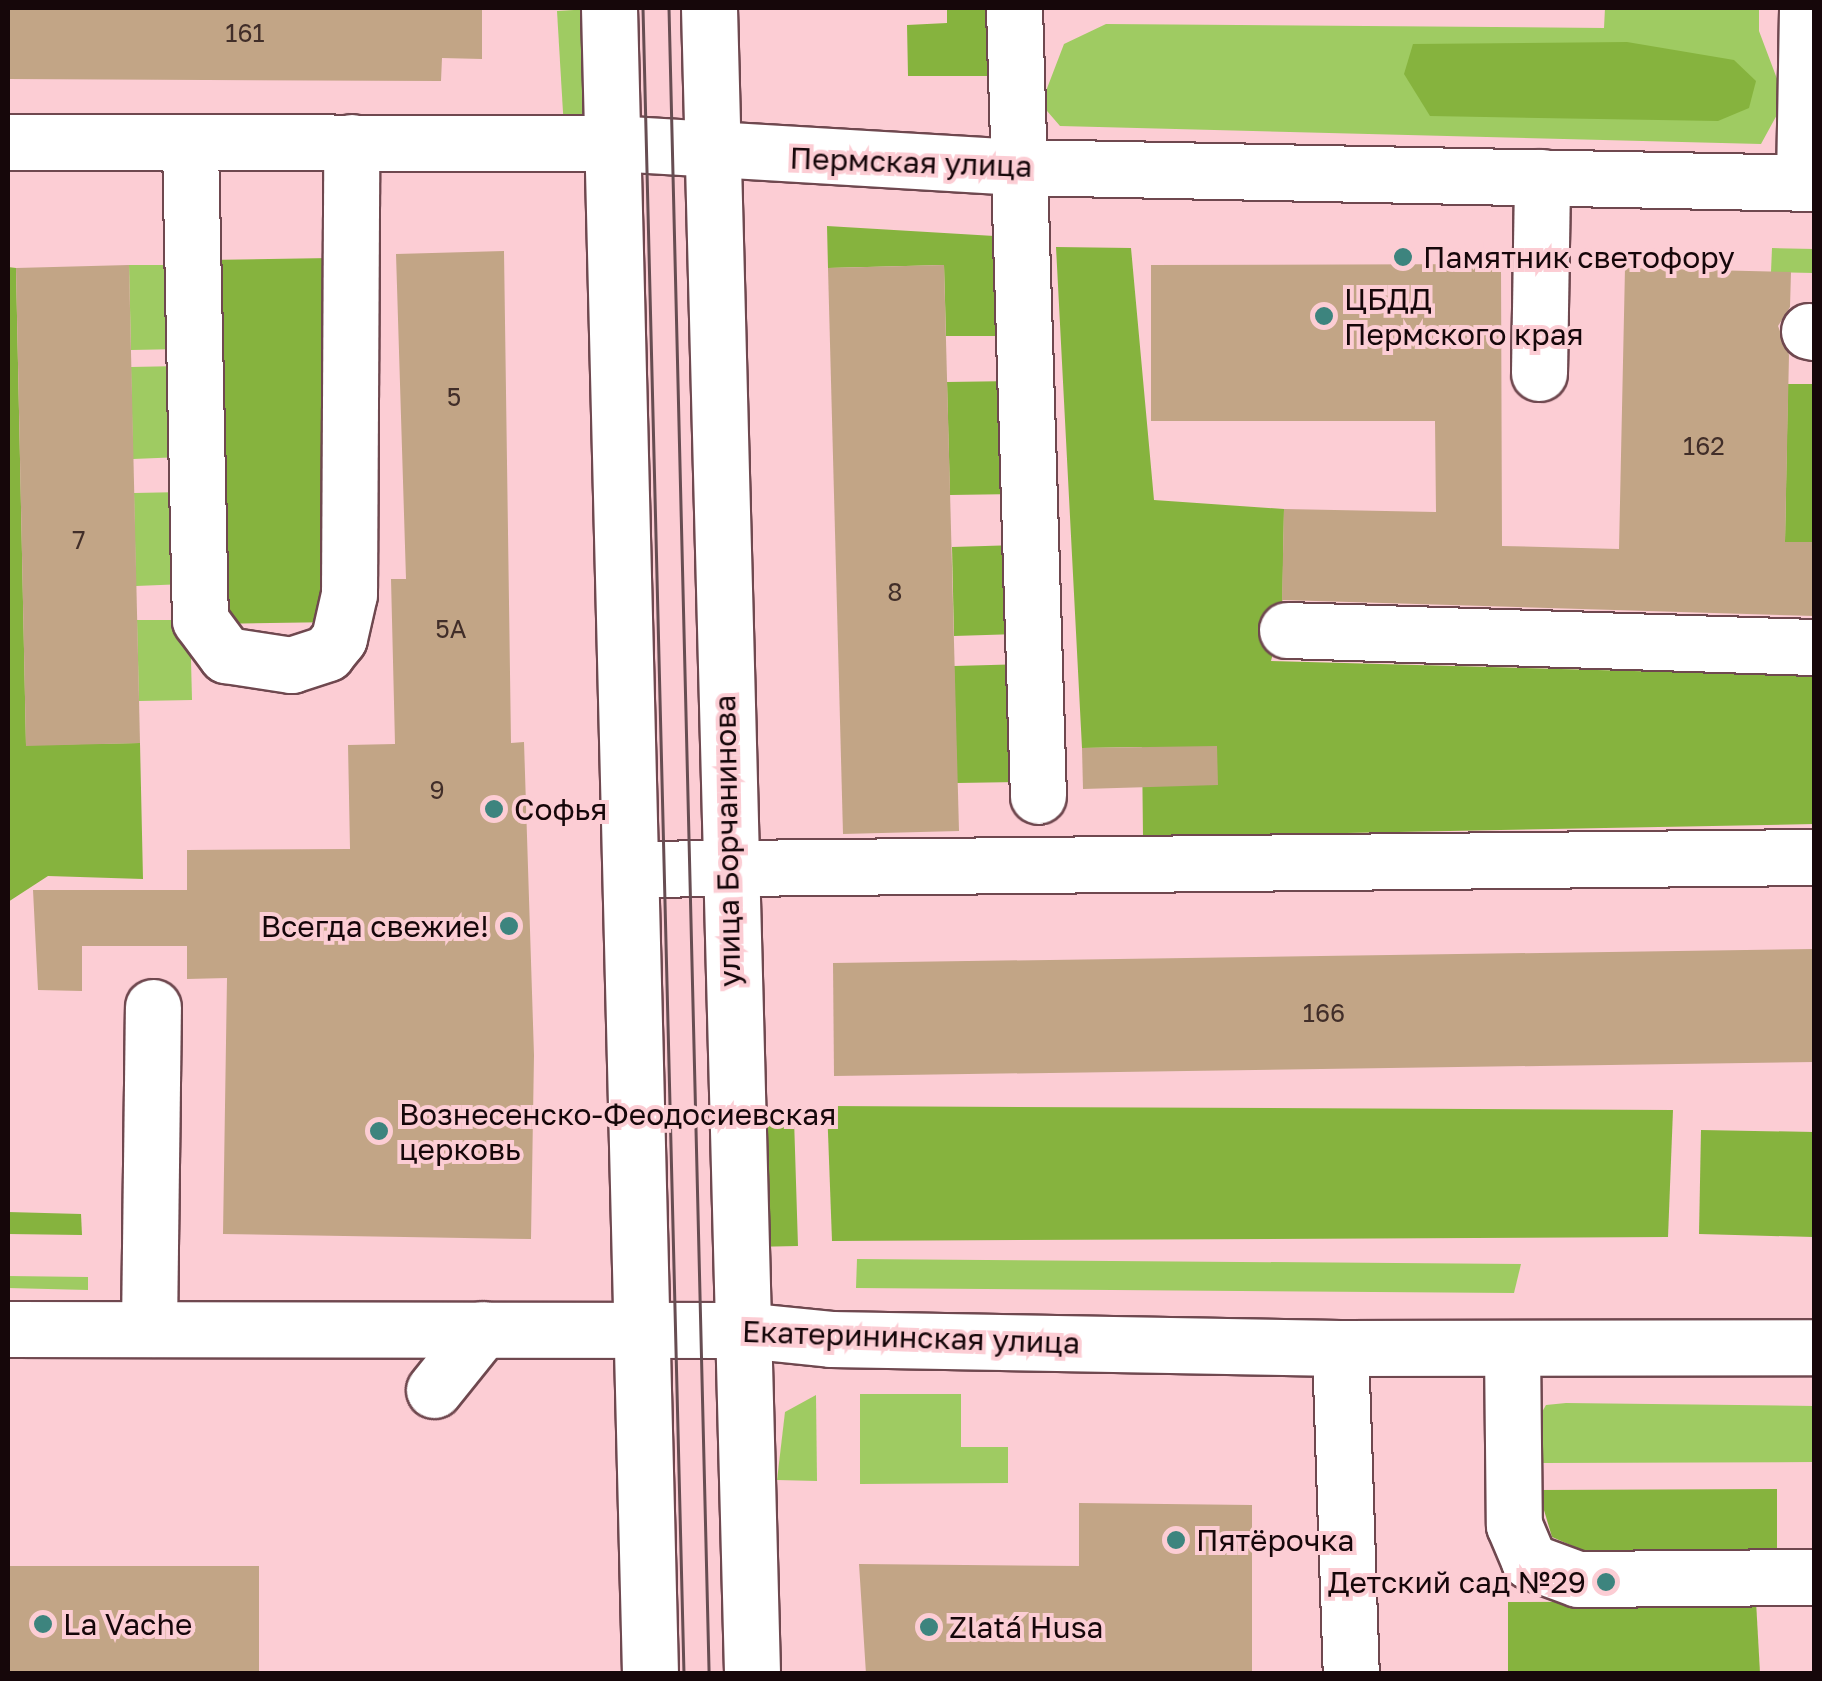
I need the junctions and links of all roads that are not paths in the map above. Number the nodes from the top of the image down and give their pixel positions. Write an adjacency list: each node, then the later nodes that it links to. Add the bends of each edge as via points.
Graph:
1 (610, 8): 7 (main road)
2 (709, 8): 9 (main road, улица Борчанинова)
3 (1014, 8): 10 (main road)
4 (1807, 8): 12 (main road)
5 (8, 142): 8 (main road, Пермская улица)
6 (351, 142): 7 (main road, Пермская улица); 8 (main road, Пермская улица); 8 (main road, via 348,594 338,638 327,653 291,665 226,655 200,620)
7 (613, 143): 9 (main road, Пермская улица); 18 (main road)
8 (190, 146)
9 (714, 150): 10 (main road, Пермская улица); 19 (main road, улица Борчанинова)
10 (1019, 166): 11 (main road, Пермская улица); 16 (main road)
11 (1542, 177): 12 (main road, Пермская улица); 13 (main road)
12 (1809, 183)
13 (1540, 373)
14 (1287, 630): 15 (main road)
15 (1814, 647)
16 (1038, 796)
17 (1814, 858): 19 (main road)
18 (631, 869): 19 (main road); 24 (main road)
19 (727, 869): 25 (main road, улица Борчанинова)
20 (153, 1008): 22 (main road)
21 (8, 1328): 22 (main road, Екатерининская улица)
22 (149, 1329): 23 (main road, Екатерининская улица)
23 (483, 1329): 24 (main road, Екатерининская улица); 29 (main road)
24 (642, 1330): 25 (main road, Екатерининская улица); 31 (main road)
25 (743, 1330): 27 (main road, Екатерининская улица, via 831,1339); 32 (main road, улица Борчанинова)
26 (1814, 1347): 28 (main road, Екатерининская улица)
27 (1340, 1348): 28 (main road, Екатерининская улица); 33 (main road)
28 (1512, 1348): 30 (main road, via 1514,1525 1529,1561 1578,1578)
29 (434, 1390)
30 (1814, 1577)
31 (650, 1674)
32 (752, 1674)
33 (1351, 1674)

